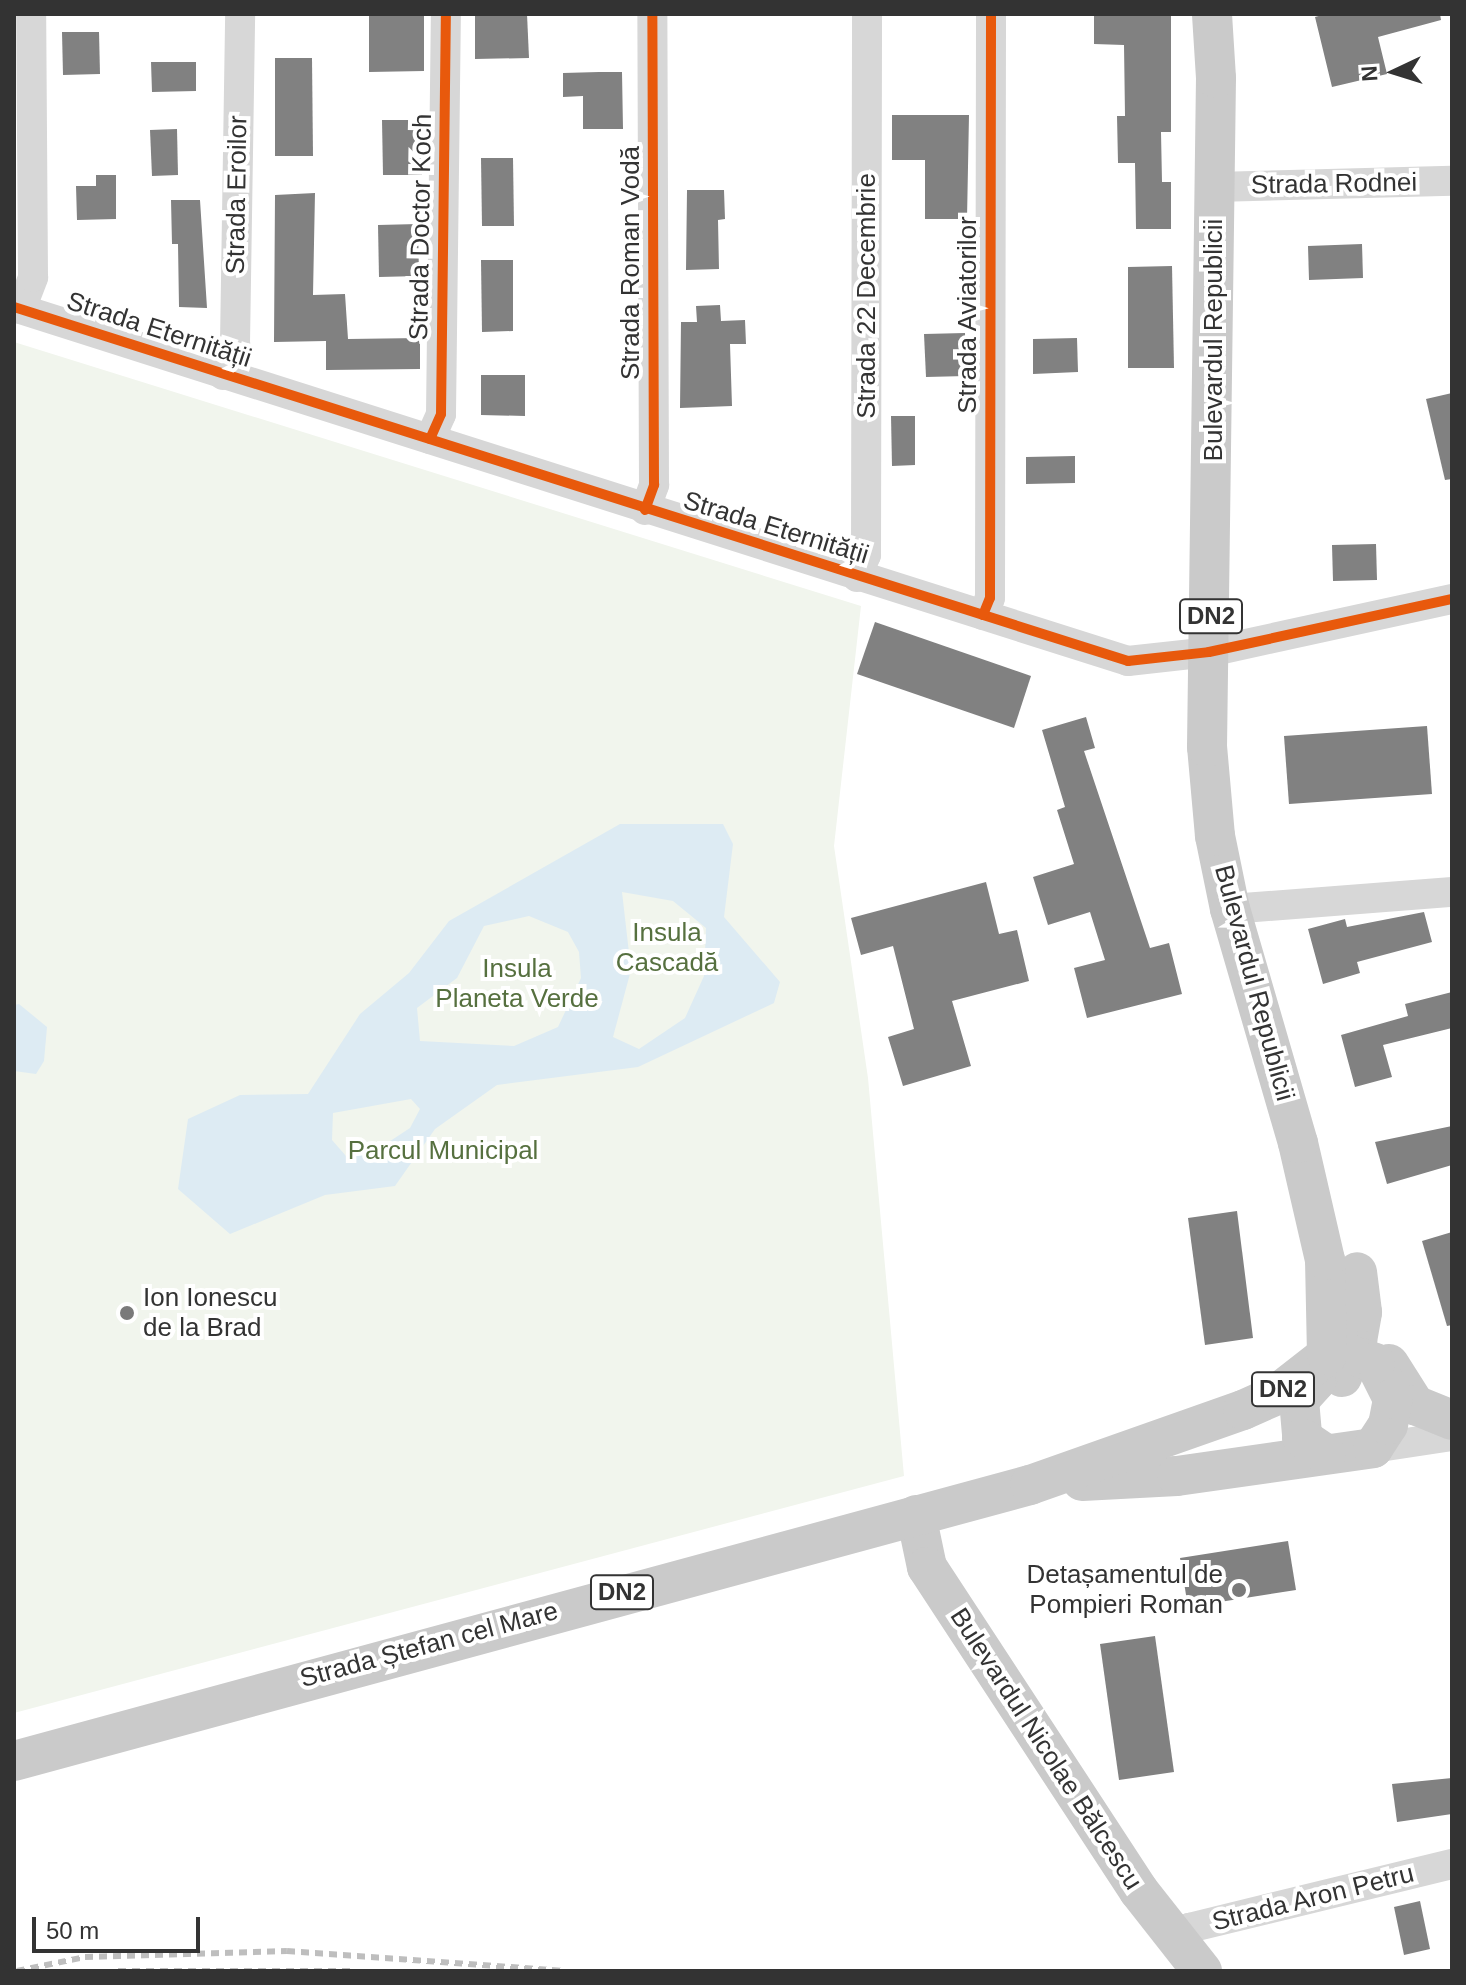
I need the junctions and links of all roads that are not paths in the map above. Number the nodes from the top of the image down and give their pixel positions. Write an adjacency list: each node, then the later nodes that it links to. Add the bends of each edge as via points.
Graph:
1 (31, 14): 12 (street, via 33,277)
2 (240, 14): 13 (street, Strada Eroilor, via 235,343)
3 (446, 14): 14 (street, Strada Doctor Koch, via 441,414)
4 (652, 14): 15 (street, Strada Roman Vodă, via 654,485)
5 (867, 14): 16 (street, Strada 22 Decembrie, via 866,555)
6 (991, 14): 18 (street, Strada Aviatorilor, via 990,598)
7 (1212, 14): 9 (main road, Bulevardul Republicii / DN2)
8 (1227, 14): 9 (main road, Bulevardul Republicii / DN2)
9 (1216, 78): 11 (main road, Bulevardul Republicii / DN2)
10 (1452, 181): 11 (street, Strada Rodnei)
11 (1215, 187): 19 (main road, Bulevardul Republicii / DN2)
12 (17, 308): 13 (street, Strada Eternității)
13 (223, 375): 14 (street, Strada Eternității)
14 (430, 439): 15 (street, Strada Eternității)
15 (645, 510): 16 (street, Strada Eternității)
16 (857, 577): 18 (street, Strada Eternității)
17 (1452, 599): 19 (street, Strada Eternității)
18 (983, 615): 19 (street, Strada Eternității, via 1128,661)
19 (1209, 652): 21 (main road, Bulevardul Republicii / DN2, via 1207,747 1215,836)
20 (1452, 892): 21 (street)
21 (1230, 909): 22 (main road, Bulevardul Republicii / DN2)
22 (1298, 1143): 23 (main road, DN2, via 1331,1200); 24 (main road, Bulevardul Republicii / DN2, via 1325,1260)
23 (1357, 1272): 24 (main road, DN2, via 1362,1312); 25 (main road)
24 (1339, 1355): 25 (main road, DN2, via 1375,1363); 27 (main road, via 1299,1400); 32 (main road, DN2, via 1243,1410)
25 (1393, 1388): 26 (main road, via 1415,1405); 29 (main road, via 1388,1425)
26 (1452, 1420)
27 (1298, 1422): 30 (main road, via 1302,1438); 31 (main road, DN2, via 1242,1450)
28 (1452, 1436): 29 (street)
29 (1373, 1448): 30 (main road, DN2)
30 (1326, 1454): 31 (main road, DN2, via 1177,1476)
31 (1131, 1477): 32 (main road, DN2)
32 (1030, 1485): 33 (main road, Strada Ștefan cel Mare / DN2)
33 (916, 1515): 34 (main road, Strada Ștefan cel Mare / DN2); 36 (main road, Bulevardul Nicolae Bălcescu, via 927,1567 1139,1891)
34 (14, 1761)
35 (1452, 1864): 36 (street, Strada Aron Petru, via 1189,1928)
36 (1176, 1937): 37 (main road, Bulevardul Nicolae Bălcescu)
37 (1202, 1971)

